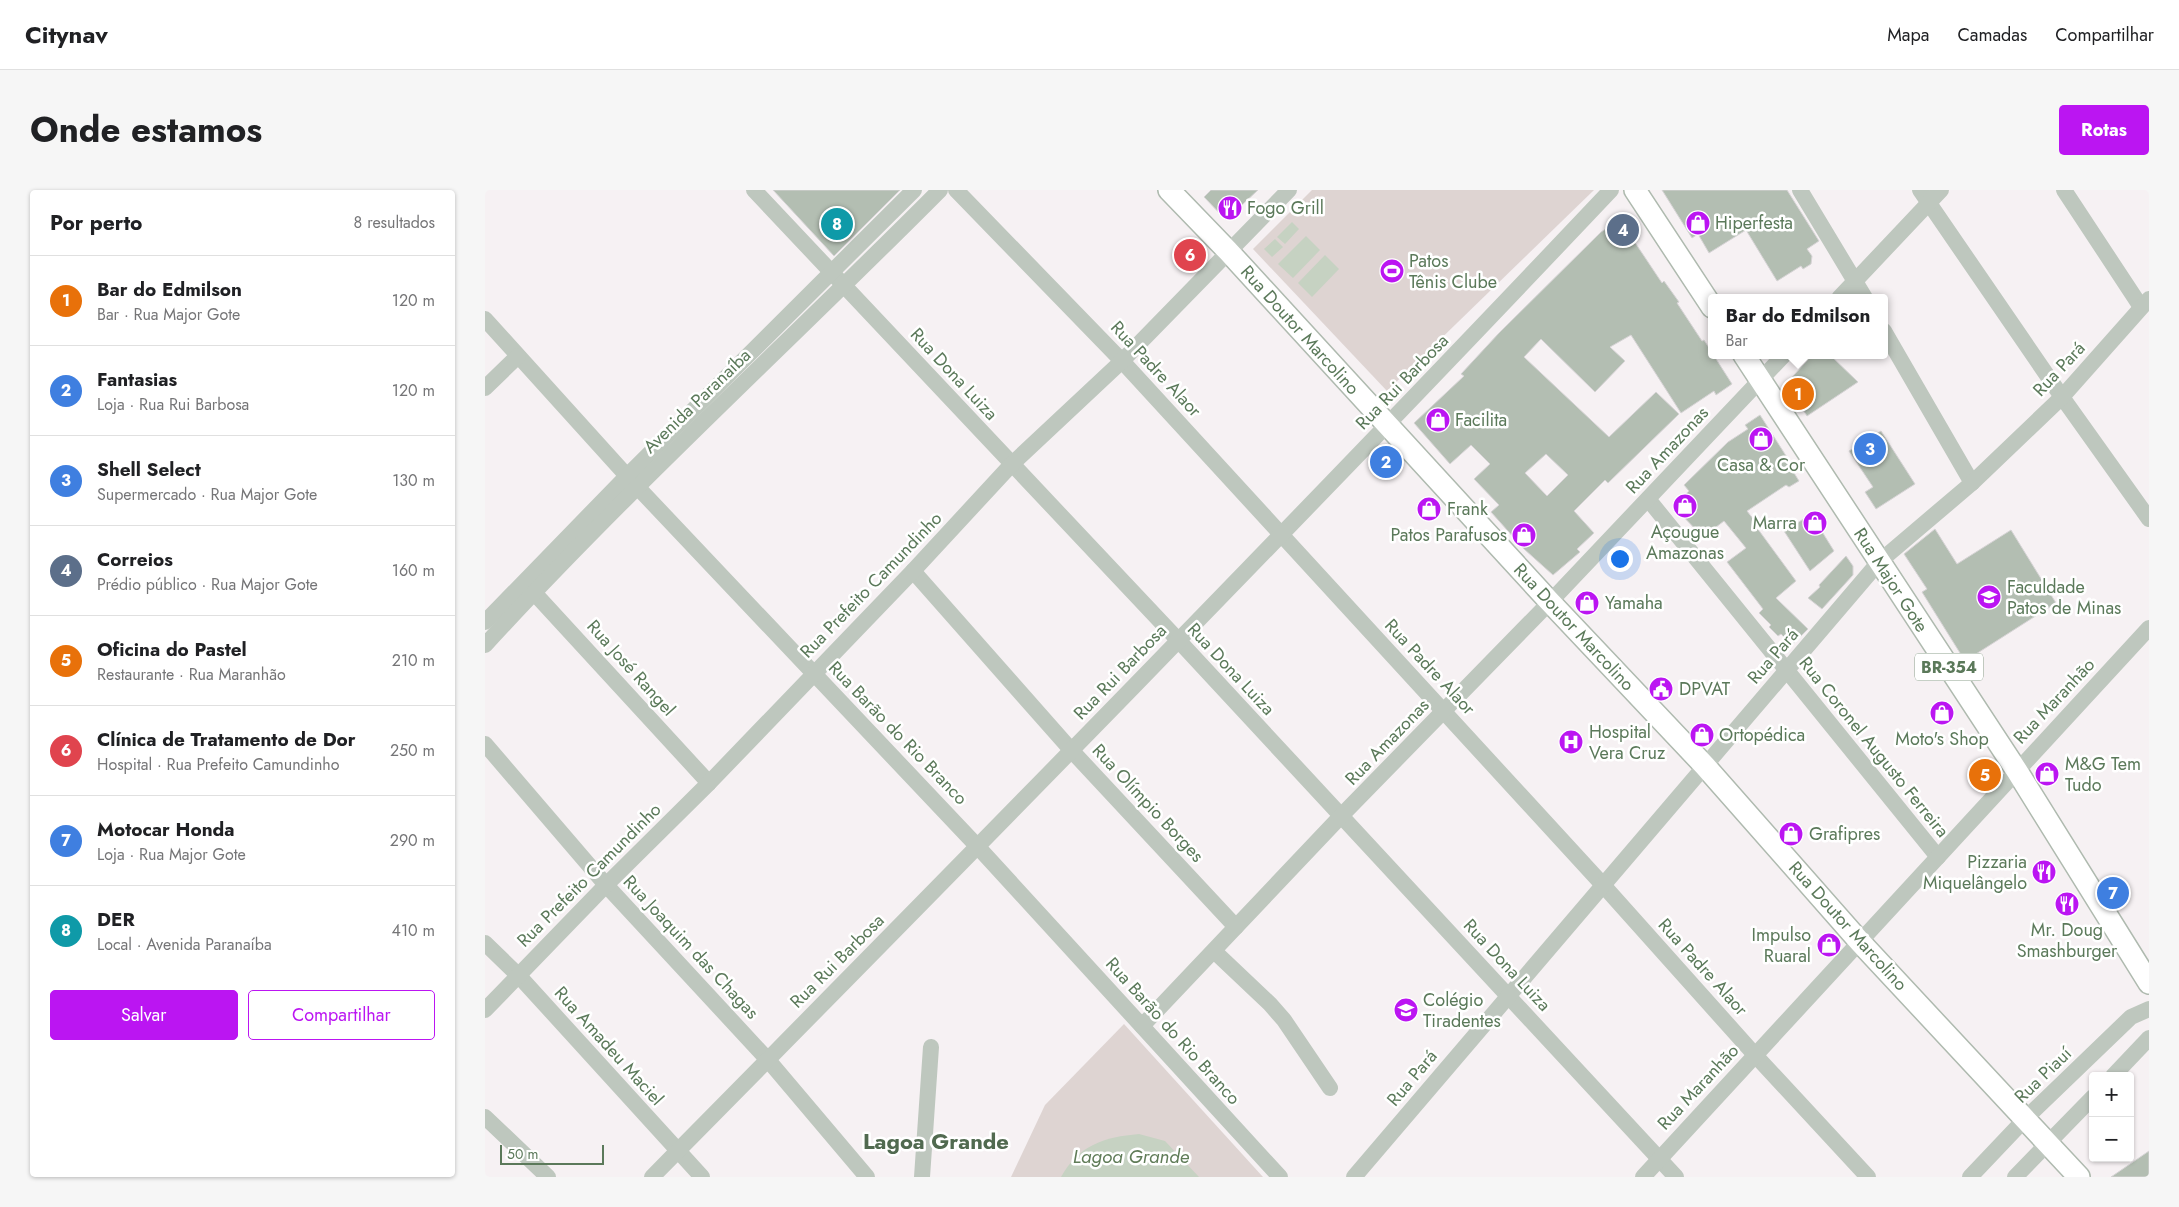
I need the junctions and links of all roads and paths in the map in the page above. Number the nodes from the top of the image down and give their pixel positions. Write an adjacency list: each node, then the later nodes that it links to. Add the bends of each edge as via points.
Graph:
1 (754, 190): 14 (street, Rua Dona Luiza)
2 (914, 190): 14 (street, Avenida Paranaíba)
3 (941, 190): 16 (street, Avenida Paranaíba)
4 (956, 190): 26 (street, Rua Padre Alaor)
5 (1169, 190): 13 (main road, Rua Doutor Marcolino)
6 (1289, 190): 13 (street, Rua Prefeito Camundinho)
7 (1611, 190): 30 (street, Rua Rui Barbosa)
8 (1635, 190): 19 (main road)
9 (1800, 190): 15 (street)
10 (1941, 190): 12 (street)
11 (2064, 190): 20 (street)
12 (1924, 197): 15 (street); 29 (street)
13 (1228, 251): 26 (street, Rua Prefeito Camundinho); 30 (main road, Rua Doutor Marcolino)
14 (832, 271): 16 (street, Rua Dona Luiza); 32 (street, Avenida Paranaíba)
15 (1855, 281): 17 (street); 18 (street)
16 (845, 286): 31 (street, Rua Dona Luiza); 32 (street, Avenida Paranaíba)
17 (1843, 294)
18 (1863, 294)
19 (1708, 301)
20 (2145, 303): 29 (street, Rua Pará)
21 (485, 319): 23 (street, Rua Barão do Rio Branco)
22 (1888, 338): 33 (street)
23 (518, 356): 28 (street); 32 (street, Rua Barão do Rio Branco)
24 (1747, 359): 27 (main road, Rua Major Gote / BR-354)
25 (1780, 359): 27 (street, Rua Amazonas)
26 (1122, 361): 31 (street, Rua Prefeito Camundinho); 36 (street, Rua Padre Alaor)
27 (1760, 380): 34 (street, Rua Amazonas); 37 (main road, Rua Major Gote / BR-354)
28 (485, 388)
29 (2062, 397): 33 (street, Rua Pará); 35 (street)
30 (1388, 426): 36 (street, Rua Rui Barbosa); 40 (main road, Rua Doutor Marcolino)
31 (1011, 465): 38 (street, Rua Prefeito Camundinho); 43 (street, Rua Dona Luiza)
32 (633, 481): 39 (street, Avenida Paranaíba); 46 (street, Rua Barão do Rio Branco)
33 (1972, 483): 37 (street, Rua Pará)
34 (1648, 499): 40 (street, Rua Amazonas); 45 (street, Rua Coronel Augusto Ferreira)
35 (2149, 519)
36 (1282, 535): 43 (street, Rua Rui Barbosa); 47 (street, Rua Padre Alaor)
37 (1879, 562): 45 (street, Rua Pará); 51 (main road, Rua Major Gote / BR-354)
38 (913, 571): 46 (street, Rua Prefeito Camundinho); 49 (street, Rua Olímpio Borges)
39 (529, 586): 41 (street, Avenida Paranaíba); 44 (street, Avenida Paranaíba); 52 (street, Rua José Rangel)
40 (1550, 602): 47 (street, Rua Amazonas); 50 (main road, Rua Doutor Marcolino)
41 (485, 622)
42 (2149, 628): 51 (street, Rua Maranhão)
43 (1179, 641): 49 (street, Rua Rui Barbosa); 53 (street, Rua Dona Luiza)
44 (485, 645)
45 (1786, 671): 50 (street, Rua Pará); 55 (street, Rua Coronel Augusto Ferreira)
46 (813, 674): 52 (street, Rua Prefeito Camundinho); 54 (street, Rua Barão do Rio Branco)
47 (1444, 711): 53 (street, Rua Amazonas); 57 (street, Rua Padre Alaor)
48 (485, 744): 56 (street, Rua Joaquim das Chagas)
49 (1072, 751): 54 (street, Rua Rui Barbosa); 58 (street, Rua Olímpio Borges)
50 (1705, 766): 57 (street, Rua Pará); 59 (main road, Rua Doutor Marcolino)
51 (2017, 770): 55 (street, Rua Maranhão); 63 (main road, Rua Major Gote / BR-354)
52 (709, 783): 56 (street, Rua Prefeito Camundinho)
53 (1341, 816): 58 (street, Rua Amazonas); 64 (street, Rua Dona Luiza)
54 (978, 846): 67 (street, Rua Barão do Rio Branco); 71 (street, Rua Rui Barbosa)
55 (1938, 857): 59 (street, Rua Maranhão)
56 (606, 885): 62 (street, Rua Prefeito Camundinho); 71 (street, Rua Joaquim das Chagas)
57 (1603, 885): 64 (street, Rua Pará); 70 (street, Rua Padre Alaor)
58 (1236, 927): 61 (street, Rua Amazonas)
59 (1860, 942): 70 (street, Rua Maranhão); 76 (main road, Rua Doutor Marcolino)
60 (485, 943): 62 (street, Rua Amadeu Maciel)
61 (1214, 951): 67 (street, Rua Amazonas); 73 (street, via 1284,1020)
62 (519, 976): 66 (street, Rua Prefeito Camundinho); 78 (street, Rua Amadeu Maciel)
63 (2149, 982)
64 (1509, 996): 79 (street, Rua Dona Luiza); 86 (street, Rua Pará)
65 (2149, 1009): 76 (street, Rua Piauí, via 2131,1017)
66 (485, 1010)
67 (1143, 1026): 85 (street, Rua Barão do Rio Branco)
68 (2149, 1038): 72 (street)
69 (931, 1047): 84 (street)
70 (1755, 1055): 79 (street, Rua Maranhão); 89 (street, Rua Padre Alaor)
71 (767, 1060): 78 (street, Rua Rui Barbosa); 83 (street, Rua Joaquim das Chagas)
72 (2117, 1072)
73 (1330, 1088)
74 (2089, 1101): 77 (street)
75 (485, 1117): 80 (street)
76 (2026, 1118): 77 (main road, Rua Doutor Marcolino); 90 (street, Rua Piauí)
77 (2049, 1143): 91 (street); 92 (main road, Rua Doutor Marcolino)
78 (677, 1151): 81 (street, Rua Rui Barbosa); 82 (street, Rua Amadeu Maciel)
79 (1659, 1158): 87 (street, Rua Maranhão); 88 (street, Rua Dona Luiza)
80 (548, 1177)
81 (652, 1177)
82 (702, 1177)
83 (867, 1177)
84 (922, 1177)
85 (1280, 1177)
86 (1354, 1177)
87 (1643, 1177)
88 (1676, 1177)
89 (1868, 1177)
90 (1970, 1177)
91 (2015, 1177)
92 (2079, 1177)

